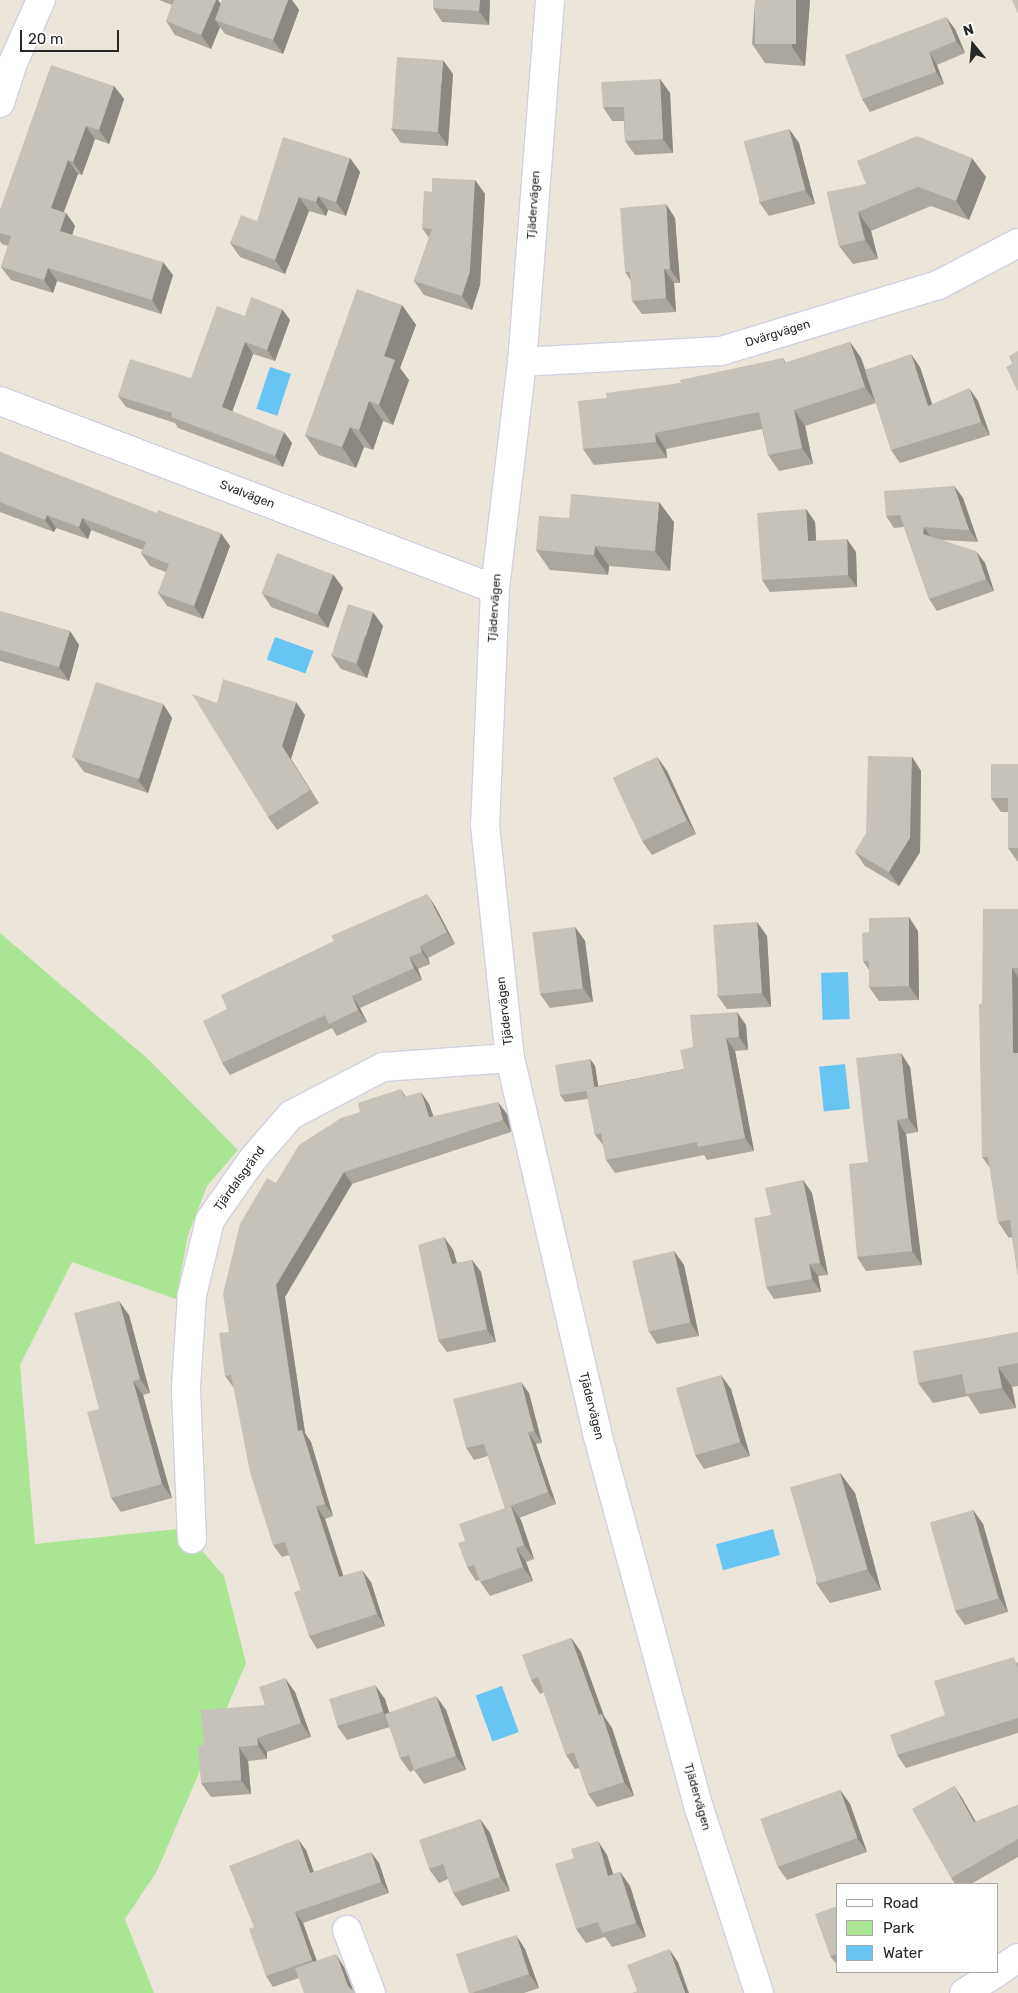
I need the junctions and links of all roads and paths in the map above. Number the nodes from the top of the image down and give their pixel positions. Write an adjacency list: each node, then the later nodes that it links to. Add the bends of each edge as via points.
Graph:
1 (41, 0): 3 (street, via 12,65)
2 (550, 0): 5 (street, Tjädervägen)
3 (0, 103)
4 (1018, 243): 5 (street, Dvärgvägen, via 938,285 721,351)
5 (522, 362): 7 (street, Tjädervägen)
6 (0, 401): 7 (street, Svalvägen)
7 (495, 589): 8 (street, Tjädervägen, via 485,825)
8 (510, 1058): 9 (street, Tjärdalsgränd, via 383,1067 291,1115 252,1160 210,1220 192,1295 186,1387); 15 (street, Tjädervägen, via 597,1433 699,1808)
9 (192, 1539)
10 (347, 1930): 14 (street)
11 (1018, 1958): 12 (street)
12 (998, 1971)
13 (995, 1973): 16 (street)
14 (371, 1993)
15 (759, 1993)
16 (964, 1993)

